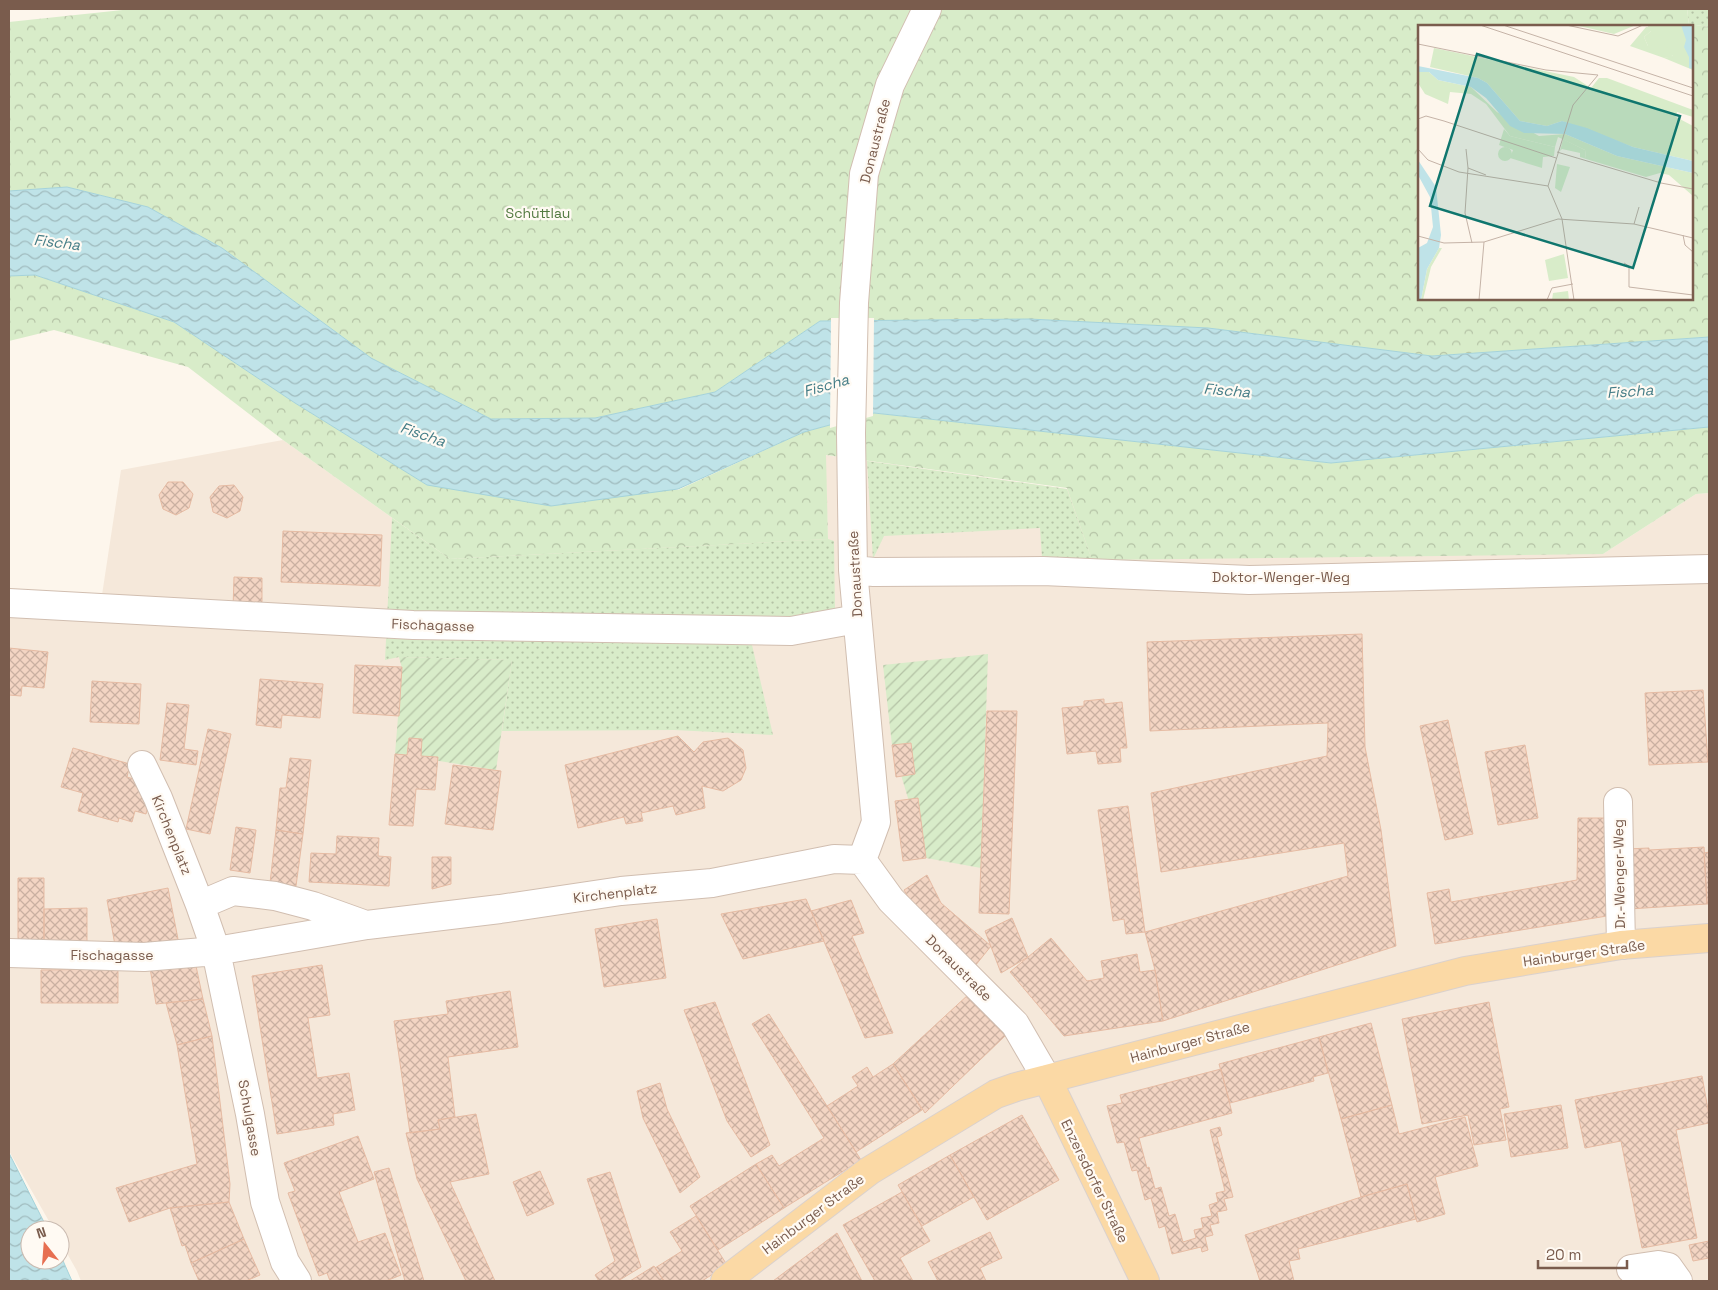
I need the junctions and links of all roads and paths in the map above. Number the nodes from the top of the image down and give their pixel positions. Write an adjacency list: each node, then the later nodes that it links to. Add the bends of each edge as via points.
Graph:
1 (927, 9): 3 (street, Donaustraße, via 890,85 864,174 854,303 851,433)
2 (1709, 569): 3 (street, Doktor-Wenger-Weg, via 1249,580 1043,571)
3 (853, 570): 5 (street, Donaustraße)
4 (9, 604): 5 (street, Fischagasse, via 423,625 791,631)
5 (857, 619): 8 (street, Donaustraße, via 876,822)
6 (142, 765): 9 (street, Kirchenplatz)
7 (1618, 802): 12 (street, Dr.-Wenger-Weg)
8 (862, 860): 10 (street, Kirchenplatz, via 834,859 712,883 622,891 500,910); 15 (street, Donaustraße, via 891,900 1015,1024)
9 (200, 906): 10 (street, Kirchenplatz, via 233,891 275,896); 13 (street, Kirchenplatz)
10 (367, 925): 13 (street, Kirchenplatz)
11 (1709, 938): 12 (main road, Hainburger Straße)
12 (1621, 945): 15 (main road, Hainburger Straße, via 1465,971)
13 (216, 951): 14 (street, Fischagasse, via 144,957); 17 (street, Schulgasse, via 265,1202 285,1262)
14 (9, 953)
15 (1047, 1080): 18 (main road, Hainburger Straße, via 996,1094 868,1171); 19 (main road, Enzersdorfer Straße)
16 (1631, 1269): 20 (street, via 1658,1264 1668,1267)
17 (297, 1281)
18 (725, 1281)
19 (1145, 1281)
20 (1678, 1281)

